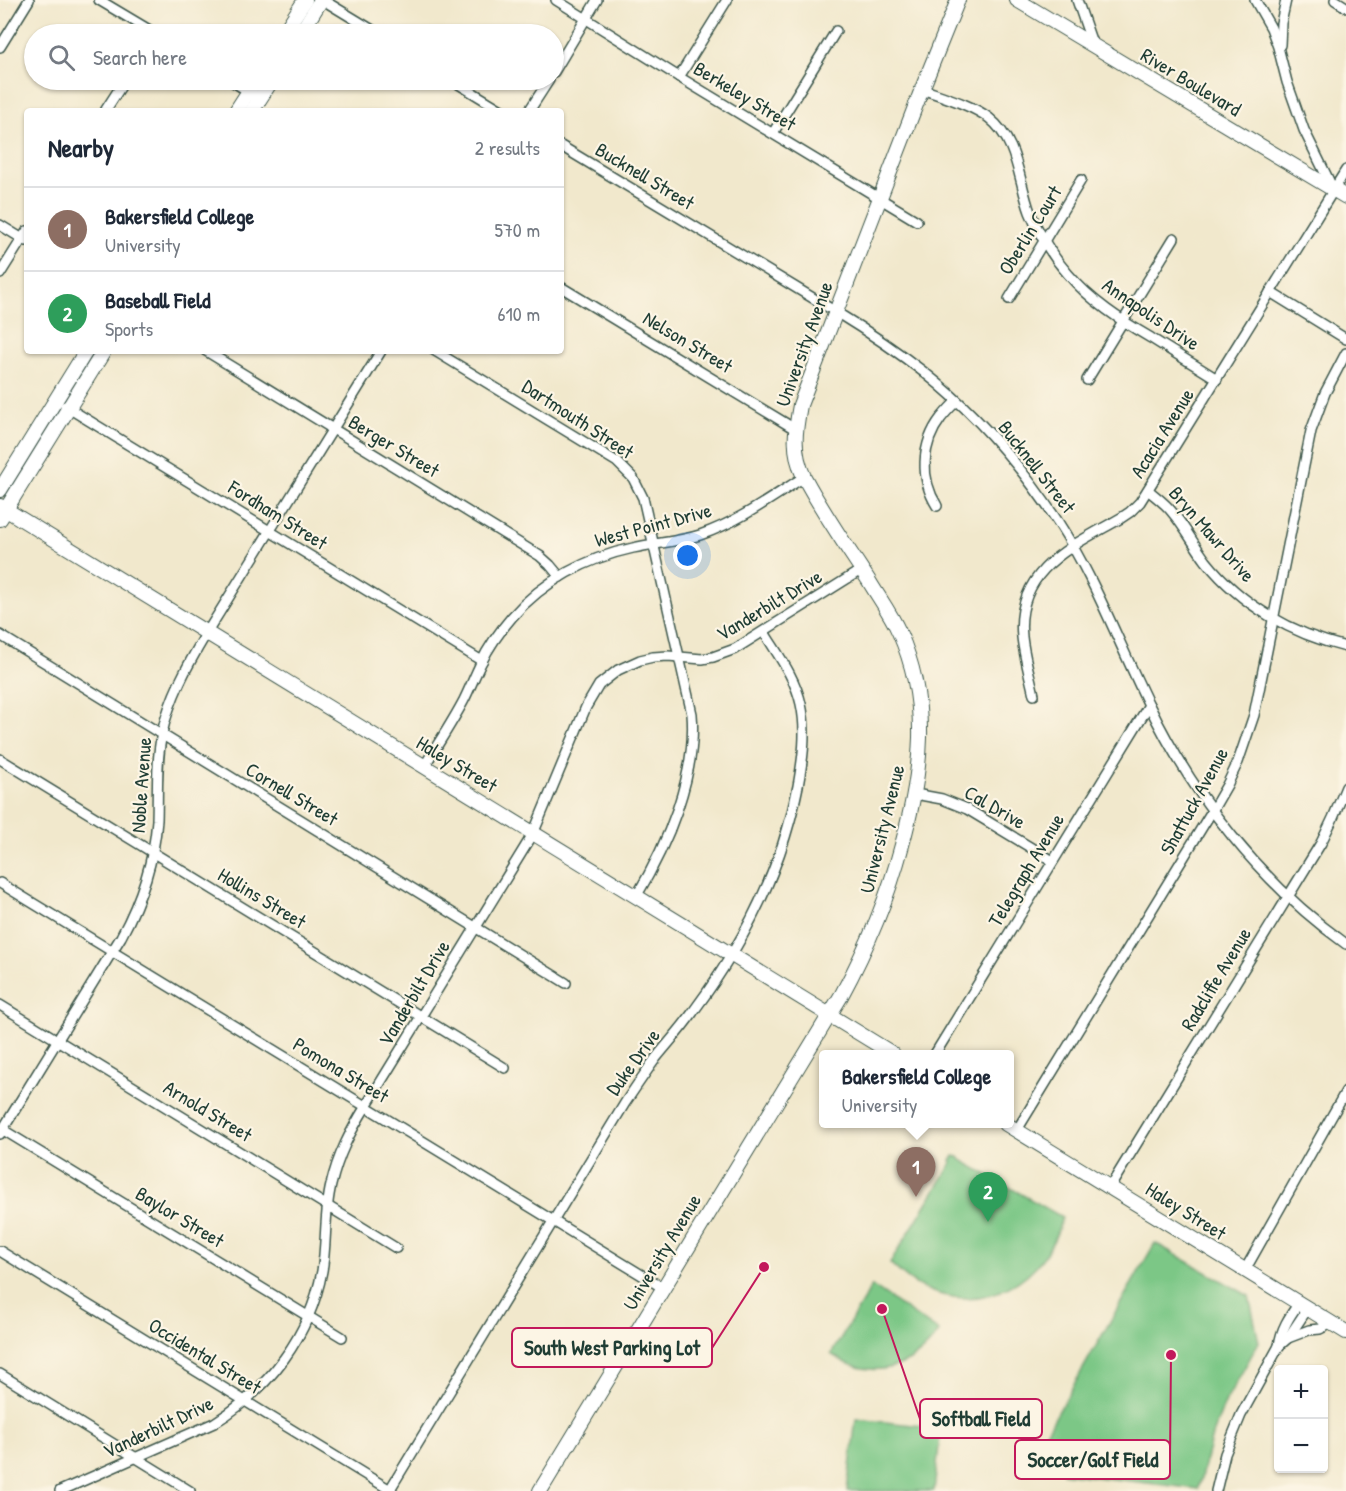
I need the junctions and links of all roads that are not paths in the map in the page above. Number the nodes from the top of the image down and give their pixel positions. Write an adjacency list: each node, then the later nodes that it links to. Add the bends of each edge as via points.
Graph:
1 (30, 0): 22 (street)
2 (99, 0): 16 (street)
3 (305, 0): 17 (street)
4 (322, 0): 18 (street); 19 (street)
5 (556, 0): 15 (street, Berkeley Street)
6 (597, 0): 15 (street)
7 (727, 0): 25 (street)
8 (958, 0): 26 (street, University Avenue)
9 (1017, 0): 21 (street, River Boulevard)
10 (1077, 0): 21 (street)
11 (1256, 0): 24 (street)
12 (1286, 0): 24 (street, via 1280,37)
13 (1335, 0): 14 (street)
14 (1346, 6)
15 (586, 18): 23 (street); 25 (street, Berkeley Street)
16 (139, 24)
17 (290, 24)
18 (306, 24)
19 (362, 24)
20 (836, 31): 36 (street)
21 (1094, 46): 40 (street, River Boulevard)
22 (0, 47)
23 (564, 55)
24 (1282, 58): 40 (street, via 1304,130)
25 (679, 77): 36 (street, Berkeley Street)
26 (922, 88): 42 (street, University Avenue); 48 (street, Annapolis Drive, via 977,110 997,125 1014,154 1023,191)
27 (119, 90): 31 (street)
28 (255, 90): 32 (street); 33 (street)
29 (468, 90): 34 (street)
30 (543, 90): 35 (street)
31 (107, 108)
32 (240, 108)
33 (252, 108)
34 (498, 108)
35 (532, 108)
36 (773, 134): 42 (street, Berkeley Street)
37 (564, 148): 53 (street, Bucknell Street)
38 (1346, 170): 40 (street, Acacia Avenue)
39 (1081, 180): 48 (street, Oberlin Court)
40 (1333, 190): 41 (street, River Boulevard); 51 (street, Acacia Avenue)
41 (1346, 197)
42 (880, 198): 43 (street, Berkeley Street); 53 (street, University Avenue)
43 (917, 220)
44 (0, 225): 45 (street)
45 (24, 237)
46 (24, 238): 49 (street)
47 (1174, 238): 54 (street)
48 (1044, 241): 52 (street, Oberlin Court); 54 (street, Annapolis Drive, via 1081,288)
49 (0, 274)
50 (564, 288): 68 (street, Nelson Street)
51 (1270, 292): 55 (street); 62 (street, Acacia Avenue)
52 (1009, 299)
53 (836, 312): 64 (street, Bucknell Street, via 901,355); 68 (street, University Avenue, via 800,405)
54 (1123, 321): 62 (street, Annapolis Drive); 63 (street)
55 (1346, 339)
56 (1346, 352): 79 (street, Shattuck Avenue, via 1311,431)
57 (84, 354): 65 (street)
58 (102, 354): 66 (street)
59 (211, 354): 67 (street, Berger Street)
60 (379, 354): 67 (street, Noble Avenue)
61 (440, 354): 75 (street, Dartmouth Street, via 625,468 643,498)
62 (1217, 379): 71 (street, Acacia Avenue)
63 (1087, 380)
64 (957, 400): 72 (street, via 928,441 926,479); 76 (street, Bucknell Street, via 1022,471)
65 (54, 402): 66 (street, Fordham Street); 70 (street)
66 (68, 408): 73 (street); 74 (street, Fordham Street)
67 (333, 429): 74 (street, Noble Avenue); 78 (street, Berger Street, via 540,556)
68 (795, 429): 69 (street, University Avenue, via 796,456)
69 (804, 477): 75 (street, West Point Drive, via 718,528); 77 (street, University Avenue)
70 (0, 490)
71 (1148, 490): 76 (street, Acacia Avenue, via 1130,512); 79 (street, Bryn Mawr Drive, via 1171,510 1222,579)
72 (937, 506)
73 (2, 512): 81 (street, Haley Street)
74 (270, 531): 81 (street, Noble Avenue); 85 (street, Fordham Street)
75 (654, 544): 78 (street, West Point Drive, via 591,560); 84 (street, Dartmouth Street)
76 (1072, 546): 86 (street, Acacia Avenue, via 1042,571 1024,607 1022,634); 87 (street, Bucknell Street)
77 (861, 570): 80 (street, Vanderbilt Drive); 92 (street, University Avenue, via 892,618 912,665 920,712)
78 (560, 577): 85 (street, West Point Drive, via 513,616)
79 (1273, 618): 83 (street, Bryn Mawr Drive, via 1313,638); 93 (street, Shattuck Avenue, via 1247,739)
80 (764, 632): 84 (street, Vanderbilt Drive, via 725,654); 103 (street, Duke Drive, via 797,690 804,718 803,749 780,853 758,906)
81 (206, 634): 88 (street, Noble Avenue, via 177,686); 90 (street, Haley Street)
82 (0, 635): 88 (street, Cornell Street)
83 (1346, 647)
84 (680, 658): 94 (street, Vanderbilt Drive, via 640,660 618,670 600,685 586,707); 99 (street, Dartmouth Street, via 692,714 689,762 668,834)
85 (482, 661): 90 (street, West Point Drive)
86 (1034, 695)
87 (1149, 705): 93 (street, Bucknell Street); 96 (street, Telegraph Avenue)
88 (162, 735): 95 (street, Noble Avenue); 100 (street, Cornell Street)
89 (0, 759): 95 (street, Hollins Street)
90 (424, 767): 94 (street, Haley Street)
91 (1346, 787): 98 (street, Radcliffe Avenue, via 1321,843)
92 (915, 794): 96 (street, Cal Drive, via 967,809); 106 (street, University Avenue, via 878,919)
93 (1212, 811): 98 (street, Bucknell Street); 114 (street, Shattuck Avenue)
94 (533, 834): 99 (street, Haley Street); 100 (street, Vanderbilt Drive)
95 (153, 853): 102 (street, Noble Avenue, via 138,903); 107 (street, Hollins Street)
96 (1053, 861): 110 (street, Telegraph Avenue)
97 (0, 882): 102 (street, Pomona Street)
98 (1288, 896): 101 (street, Bucknell Street); 117 (street, Radcliffe Avenue)
99 (636, 897): 103 (street, Haley Street)
100 (475, 927): 104 (street, Cornell Street); 107 (street, Vanderbilt Drive)
101 (1346, 944)
102 (112, 951): 108 (street, Noble Avenue); 113 (street, Pomona Street)
103 (731, 955): 106 (street, Haley Street); 119 (street, Duke Drive, via 694,1012 636,1086)
104 (567, 983)
105 (0, 1005): 108 (street, Arnold Street)
106 (829, 1016): 109 (street, Haley Street); 123 (street, University Avenue)
107 (421, 1017): 111 (street, Hollins Street); 113 (street, Vanderbilt Drive)
108 (57, 1040): 116 (street, Noble Avenue); 118 (street, Arnold Street)
109 (886, 1050)
110 (937, 1050)
111 (506, 1068)
112 (1346, 1091): 122 (street)
113 (366, 1106): 118 (street, Vanderbilt Drive, via 342,1150); 119 (street, Pomona Street)
114 (1014, 1124)
115 (1014, 1128): 117 (street, Haley Street)
116 (1, 1130): 125 (street, Baylor Street)
117 (1110, 1187): 122 (street, Haley Street)
118 (327, 1205): 120 (street, Arnold Street); 125 (street, Vanderbilt Drive, via 322,1271)
119 (554, 1221): 123 (street, Pomona Street); 136 (street, Duke Drive)
120 (396, 1248)
121 (0, 1251): 132 (street, Occidental Street)
122 (1245, 1270): 124 (street, Haley Street)
123 (663, 1288): 137 (street, University Avenue)
124 (1303, 1306): 126 (street, Haley Street); 129 (street); 130 (street, via 1289,1318)
125 (308, 1317): 128 (street, Baylor Street); 132 (street, Vanderbilt Drive, via 291,1351)
126 (1332, 1323): 127 (street, Haley Street); 129 (street)
127 (1346, 1332)
128 (342, 1337)
129 (1288, 1338): 130 (street)
130 (1279, 1346): 138 (street, via 1241,1415 1225,1454)
131 (0, 1374): 133 (street)
132 (245, 1401): 133 (street, Vanderbilt Drive, via 214,1423); 136 (street, Occidental Street)
133 (136, 1458): 134 (street, Vanderbilt Drive); 135 (street)
134 (60, 1491)
135 (190, 1491)
136 (390, 1491)
137 (540, 1491)
138 (1216, 1491)

